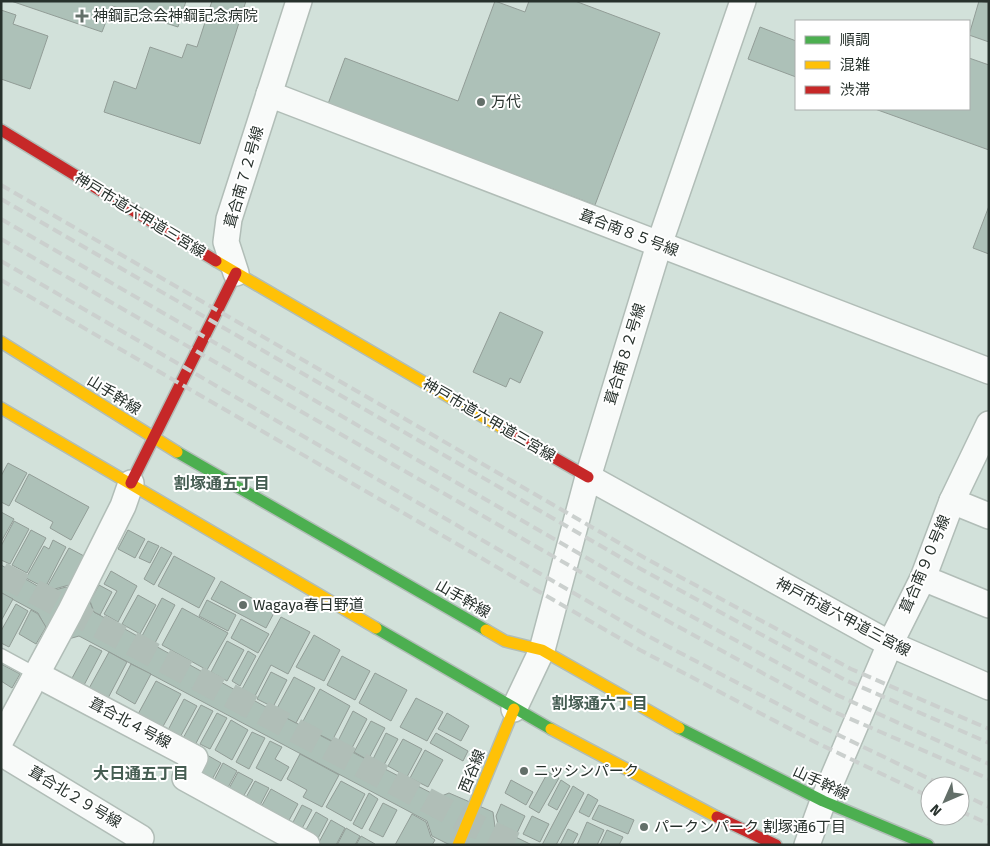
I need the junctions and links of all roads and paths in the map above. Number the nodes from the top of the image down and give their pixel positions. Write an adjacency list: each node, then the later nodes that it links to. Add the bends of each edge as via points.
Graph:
1 (299, 1): 3 (street, 葺合南７２号線)
2 (737, 3): 5 (street, 葺合南８２号線)
3 (269, 94): 5 (street, 葺合南８５号線); 6 (street, 葺合南７２号線, via 229,219 226,242)
4 (1, 130): 6 (street, 神戸市道六甲道三宮線)
5 (659, 245): 8 (street, 葺合南８５号線); 12 (street, 葺合南８２号線)
6 (236, 273): 11 (street); 12 (street, 神戸市道六甲道三宮線)
7 (1, 342): 11 (street, 山手幹線)
8 (989, 371)
9 (1, 408): 13 (street)
10 (987, 432): 14 (street, 葺合南９０号線)
11 (155, 439): 13 (street); 19 (street, 山手幹線, via 505,641)
12 (588, 477): 18 (street, 神戸市道六甲道三宮線); 19 (street, 葺合南８２号線)
13 (131, 483): 21 (street, via 123,506); 23 (street)
14 (952, 501): 15 (street); 16 (street, 葺合南９０号線)
15 (989, 516)
16 (923, 578): 17 (street); 18 (street, 葺合南９０号線)
17 (989, 605)
18 (890, 644): 22 (street, 神戸市道六甲道三宮線); 26 (street, 葺合南９０号線)
19 (542, 650): 23 (street, 葺合南８２号線); 26 (street, 山手幹線, via 698,740)
20 (1, 655): 21 (lane, 葺合北４号線)
21 (36, 674): 24 (street); 28 (street, 葺合北４号線, via 195,758 185,778)
22 (989, 687)
23 (514, 709): 29 (street, 西谷線); 30 (street, via 696,807)
24 (1, 740)
25 (1, 753): 27 (street, 葺合北２９号線, via 141,838)
26 (822, 801): 31 (street, 葺合南９０号線); 32 (street, 山手幹線)
27 (138, 845)
28 (307, 845)
29 (458, 845)
30 (776, 845)
31 (807, 845)
32 (928, 845)

